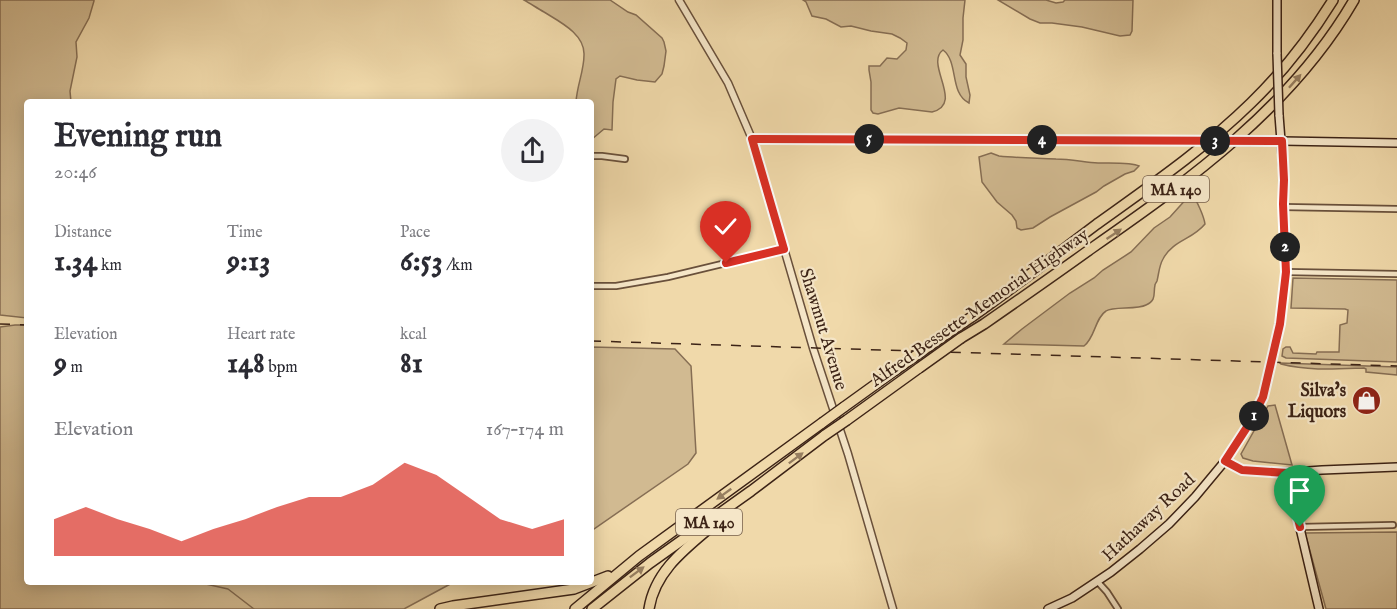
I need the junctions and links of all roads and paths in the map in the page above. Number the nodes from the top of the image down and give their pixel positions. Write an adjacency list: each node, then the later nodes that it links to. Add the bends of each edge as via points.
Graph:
1 (679, 0): 5 (street, Shawmut Avenue, via 728,83)
2 (1277, 0): 6 (main road, Hathaway Road, bridge)
3 (1333, 0): 22 (highway, Alfred Bessette Memorial Highway / MA 140, one-way to 22, bridge, via 1281,70 1217,134 1018,284)
4 (1354, 0): 19 (highway, Alfred Bessette Memorial Highway / MA 140, one-way to 4, bridge, via 961,338 1146,211 1223,151 1301,74)
5 (752, 139): 6 (street, bridge); 12 (street, Shawmut Avenue)
6 (1282, 141): 7 (main road); 10 (main road, Hathaway Road)
7 (1397, 143)
8 (594, 156): 9 (street)
9 (625, 159)
10 (1283, 207): 11 (street); 13 (main road, Hathaway Road)
11 (1397, 209)
12 (784, 249): 15 (street, via 669,277); 31 (street, Shawmut Avenue)
13 (1286, 272): 14 (street); 16 (main road, Hathaway Road, via 1280,324 1265,392)
14 (1397, 274)
15 (594, 286)
16 (1225, 461): 18 (main road, via 1242,470); 24 (main road, Hathaway Road, via 1168,524)
17 (1397, 467): 18 (main road)
18 (1287, 473): 21 (main road)
19 (751, 491): 29 (highway, Alfred Bessette Memorial Highway / MA 140, one-way to 19); 30 (highway, via 664,572 654,588)
20 (1394, 525): 21 (street)
21 (1300, 527): 34 (main road)
22 (616, 573): 23 (highway); 28 (highway, Alfred Bessette Memorial Highway / MA 140)
23 (594, 581)
24 (1097, 581): 26 (main road, Hathaway Road); 33 (street)
25 (584, 585): 27 (highway)
26 (1057, 607): 32 (main road, Hathaway Road)
27 (440, 609)
28 (575, 609)
29 (592, 609)
30 (649, 609)
31 (894, 609)
32 (1048, 609)
33 (1118, 609)
34 (1319, 609)

